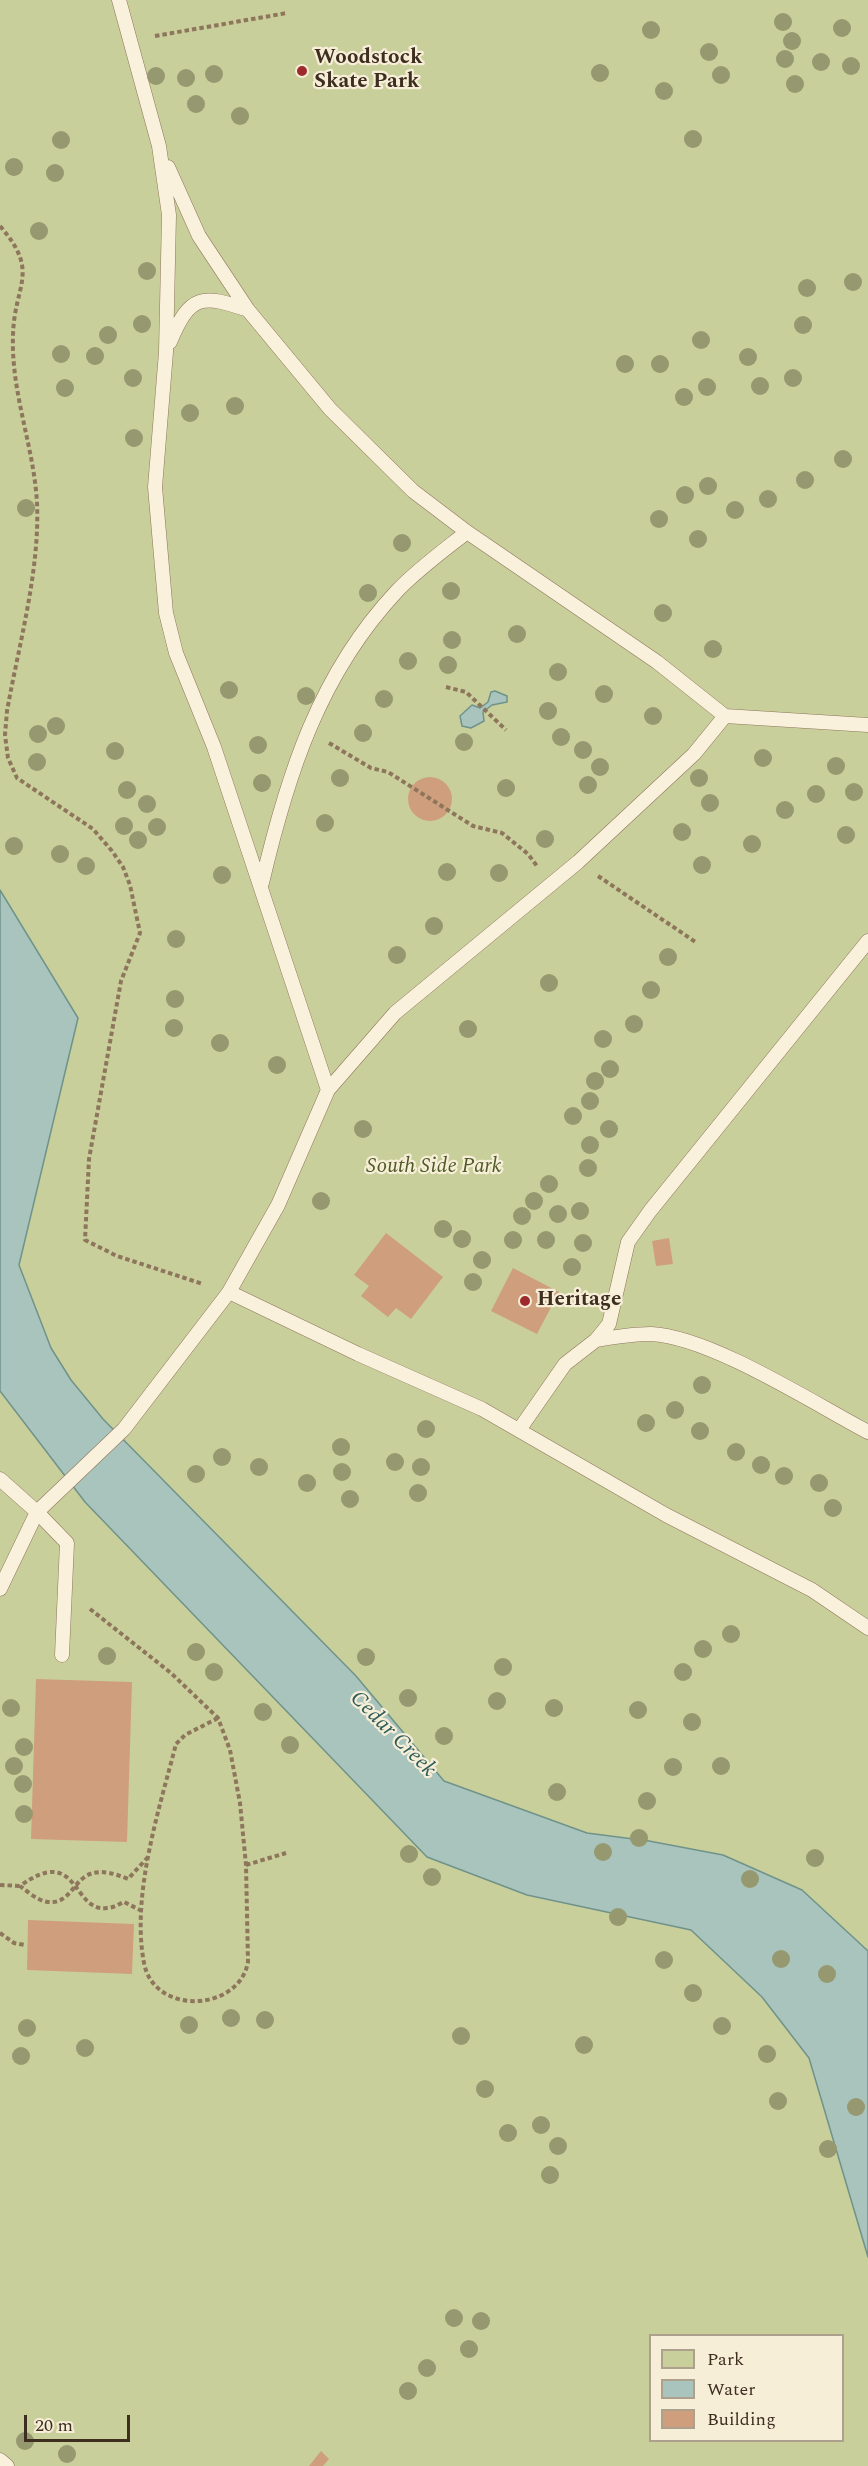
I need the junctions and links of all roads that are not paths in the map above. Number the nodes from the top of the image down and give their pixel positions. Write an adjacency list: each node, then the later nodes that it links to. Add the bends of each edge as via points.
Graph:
1 (119, 0): 2 (lane)
2 (159, 146): 3 (lane, via 199,236); 4 (lane, via 169,214)
3 (248, 310): 4 (lane, via 216,299 201,299 177,326); 5 (lane, via 364,444 413,491)
4 (166, 352): 8 (lane, via 155,487 166,613 176,653 214,747)
5 (467, 532): 6 (lane, via 657,662); 8 (lane, via 413,576 381,609 340,669 307,733 280,806)
6 (725, 716): 7 (lane); 10 (lane, via 694,754 578,862 395,1013)
7 (868, 725)
8 (261, 884): 10 (lane)
9 (868, 941): 12 (lane, via 628,1242 616,1305 609,1324)
10 (328, 1090): 11 (lane, via 278,1205)
11 (230, 1292): 13 (lane, via 482,1408); 16 (lane, via 124,1429)
12 (596, 1340): 13 (lane, via 565,1365); 14 (lane, via 652,1334 685,1342 725,1357)
13 (519, 1430): 18 (lane, via 666,1515 813,1590)
14 (868, 1432)
15 (0, 1479): 16 (lane)
16 (37, 1512): 17 (lane); 19 (lane, via 67,1543)
17 (0, 1588)
18 (868, 1628)
19 (62, 1655)
20 (0, 2460): 21 (lane)
21 (7, 2466)

